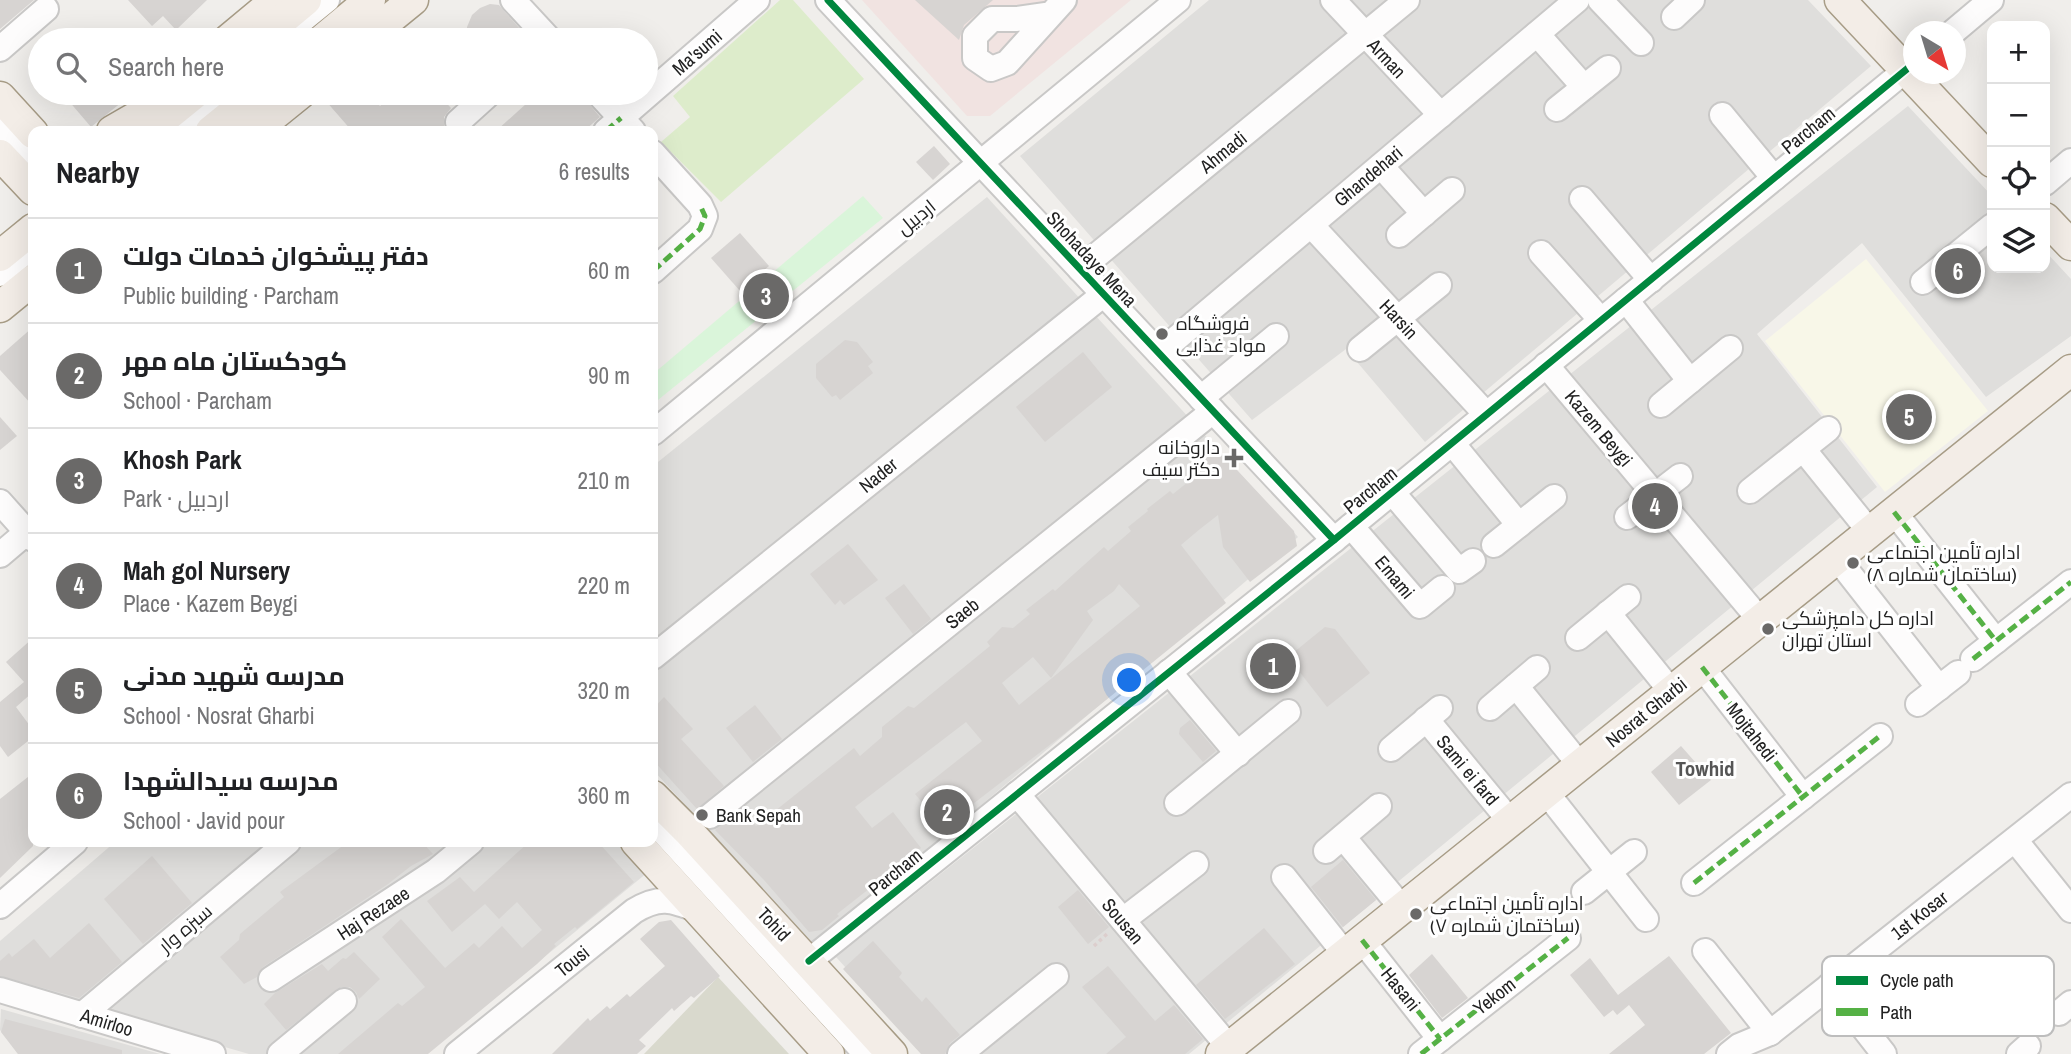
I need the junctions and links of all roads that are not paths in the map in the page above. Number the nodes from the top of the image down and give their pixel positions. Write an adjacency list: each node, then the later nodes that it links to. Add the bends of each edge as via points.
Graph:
1 (276, 0): 19 (main road)
2 (306, 0): 20 (main road)
3 (327, 0): 21 (street)
4 (345, 0): 22 (street)
5 (370, 0): 23 (main road)
6 (412, 0): 24 (main road)
7 (513, 0): 25 (street)
8 (757, 0): 35 (street, Ma'sumi)
9 (828, 0): 65 (street, Shohadaye Mena)
10 (1178, 0): 65 (street, اردبیل)
11 (1333, 0): 26 (street, Arman)
12 (1407, 0): 26 (street, Ahmadi)
13 (1600, 0): 28 (street)
14 (1840, 0): 30 (main road)
15 (1991, 0): 18 (street)
16 (1568, 3): 27 (street, Ghandehari)
17 (46, 9): 29 (street)
18 (1966, 21)
19 (242, 28)
20 (272, 28)
21 (293, 28)
22 (311, 28)
23 (336, 28)
24 (378, 28)
25 (539, 28)
26 (1365, 34): 47 (street, Arman); 85 (street, Ahmadi)
27 (1537, 34): 34 (street); 47 (street, Ghandehari)
28 (1641, 43)
29 (0, 49)
30 (1903, 61)
31 (1608, 68): 34 (street)
32 (1903, 72): 68 (street, Parcham)
33 (1924, 84): 61 (main road)
34 (1584, 87): 46 (street)
35 (658, 92)
36 (0, 97): 58 (main road)
37 (155, 105): 50 (main road)
38 (174, 105): 50 (main road)
39 (199, 105): 51 (street)
40 (218, 105): 52 (street)
41 (243, 105): 53 (main road)
42 (286, 105): 54 (main road)
43 (477, 105): 49 (street)
44 (605, 105): 55 (street)
45 (644, 105): 56 (street, Ma'sumi)
46 (1558, 109)
47 (1440, 115): 66 (street, Ghandehari)
48 (1722, 115): 68 (street)
49 (458, 122)
50 (137, 126)
51 (173, 126)
52 (193, 126)
53 (217, 126)
54 (260, 126)
55 (619, 126)
56 (621, 126)
57 (0, 128): 62 (street)
58 (28, 128)
59 (0, 136): 67 (street)
60 (0, 155): 70 (main road)
61 (1987, 156)
62 (28, 159)
63 (658, 159): 84 (street, via 705,216 700,229)
64 (2071, 161): 69 (street)
65 (981, 163): 85 (street, Shohadaye Mena); 107 (street, اردبیل)
66 (1381, 166): 73 (street); 75 (street, Ghandehari)
67 (28, 167)
68 (1774, 178): 87 (street, Parcham)
69 (2050, 179)
70 (28, 185)
71 (1452, 190): 73 (street)
72 (1581, 200): 87 (street)
73 (1424, 214): 78 (street)
74 (2050, 223): 79 (main road)
75 (1311, 225): 95 (street, Harsin); 100 (street, Ghandehari)
76 (1987, 230): 88 (street)
77 (28, 233): 82 (main road)
78 (1399, 235)
79 (2071, 245)
80 (28, 249): 86 (street)
81 (1541, 253): 96 (street)
82 (0, 256)
83 (28, 264): 91 (street)
84 (658, 267)
85 (1080, 269): 92 (street, Shohadaye Mena)
86 (0, 274)
87 (1651, 279): 93 (street, Parcham)
88 (1923, 282)
89 (28, 284): 94 (main road)
90 (1439, 285): 95 (street)
91 (0, 287)
92 (1104, 294): 100 (street, Shohadaye Mena); 135 (street, Nader)
93 (1626, 300): 96 (street, Parcham); 103 (street)
94 (0, 307)
95 (1398, 318): 99 (street); 106 (street, Harsin)
96 (1601, 320): 101 (street, Parcham)
97 (1276, 336): 104 (street, Saeb)
98 (1730, 348): 103 (street)
99 (1360, 349)
100 (1159, 353): 104 (street, Shohadaye Mena)
101 (1546, 365): 106 (street, Parcham); 114 (street, Kazem Beygi)
102 (2071, 370): 117 (main road, Nosrat Gharbi)
103 (1690, 382): 105 (street)
104 (1207, 404): 122 (street, Shohadaye Mena); 156 (street, Saeb)
105 (1661, 405)
106 (1486, 414): 109 (street, Parcham)
107 (658, 429)
108 (1828, 429): 110 (street)
109 (1452, 443): 113 (street, Parcham); 119 (street)
110 (1803, 449): 112 (street); 121 (street)
111 (1681, 476): 114 (street)
112 (1750, 491)
113 (1392, 492): 122 (street, Parcham); 127 (street, via 1459,571)
114 (1655, 495): 118 (street); 132 (street, Kazem Beygi)
115 (1554, 497): 119 (street)
116 (0, 502): 120 (street)
117 (1894, 512): 121 (main road, Nosrat Gharbi); 134 (street)
118 (1627, 517)
119 (1519, 525): 124 (street)
120 (28, 529)
121 (1870, 532): 126 (main road, Nosrat Gharbi)
122 (1343, 533): 129 (street, Emami, via 1420,606); 138 (street, Parcham)
123 (28, 534): 125 (street)
124 (1494, 545)
125 (0, 555)
126 (1837, 558): 132 (main road, Nosrat Gharbi); 139 (street)
127 (1473, 561)
128 (2071, 582): 134 (street)
129 (1442, 588)
130 (1628, 597): 131 (street)
131 (1608, 613): 133 (street); 141 (street)
132 (1760, 620): 136 (main road, Nosrat Gharbi)
133 (1578, 638)
134 (1996, 641): 139 (street)
135 (658, 653)
136 (1702, 667): 141 (main road, Nosrat Gharbi); 152 (street, Mojtahedi)
137 (1537, 668): 140 (street)
138 (1169, 672): 147 (street); 150 (street, Parcham)
139 (1957, 673): 142 (street)
140 (1516, 686): 143 (street); 148 (street)
141 (1671, 691): 148 (main road, Nosrat Gharbi)
142 (1918, 705)
143 (1490, 708)
144 (1288, 712): 147 (street)
145 (1880, 736): 152 (street)
146 (1391, 749): 157 (street, Sami ei fard, via 1433,714)
147 (1238, 754): 154 (street)
148 (1580, 765): 149 (main road, Nosrat Gharbi)
149 (1546, 792): 157 (main road, Nosrat Gharbi); 167 (street)
150 (1017, 794): 176 (street, Sousan); 181 (street, Parcham)
151 (2071, 795): 159 (street, 1st Kosar)
152 (1803, 797): 169 (street)
153 (658, 801): 181 (main road, Tohid)
154 (1177, 803)
155 (1379, 806): 172 (street, via 1335,844)
156 (710, 816)
157 (1510, 821): 172 (main road, Nosrat Gharbi)
158 (658, 826): 197 (street)
159 (2015, 840): 174 (street); 180 (street, 1st Kosar)
160 (658, 841): 196 (street)
161 (69, 847): 171 (street)
162 (282, 847): 187 (street, سبزه‌ وار)
163 (465, 847): 183 (street, Haj Rezaee, via 436,871)
164 (641, 847): 173 (main road)
165 (1634, 852): 167 (street)
166 (1196, 864): 176 (street)
167 (1609, 872): 170 (street); 175 (street)
168 (1283, 877): 178 (street, Hasani)
169 (1694, 883)
170 (1584, 891)
171 (0, 906)
172 (1402, 908): 178 (main road, Nosrat Gharbi)
173 (698, 910): 194 (street, Tousi, via 661,900 634,911); 195 (main road)
174 (2071, 910)
175 (1646, 919)
176 (1123, 920): 191 (street, Sousan)
177 (1568, 938): 190 (street, Yekom)
178 (1354, 947): 190 (street, Hasani); 191 (main road, Nosrat Gharbi)
179 (1705, 951): 188 (street)
180 (1867, 956)
181 (809, 961): 198 (main road, Tohid)
182 (1056, 976): 199 (street)
183 (271, 979)
184 (0, 990): 187 (street, Amirloo)
185 (1822, 991): 188 (street, 1st Kosar)
186 (344, 1002): 193 (street)
187 (82, 1015): 192 (street, Amirloo)
188 (1770, 1033): 200 (street, 1st Kosar); 201 (street)
189 (1870, 1036): 202 (street)
190 (1431, 1046)
191 (1225, 1051)
192 (213, 1054)
193 (280, 1054)
194 (457, 1054)
195 (829, 1054)
196 (851, 1054)
197 (866, 1054)
198 (892, 1054)
199 (960, 1054)
200 (1729, 1054)
201 (1755, 1054)
202 (1884, 1054)

